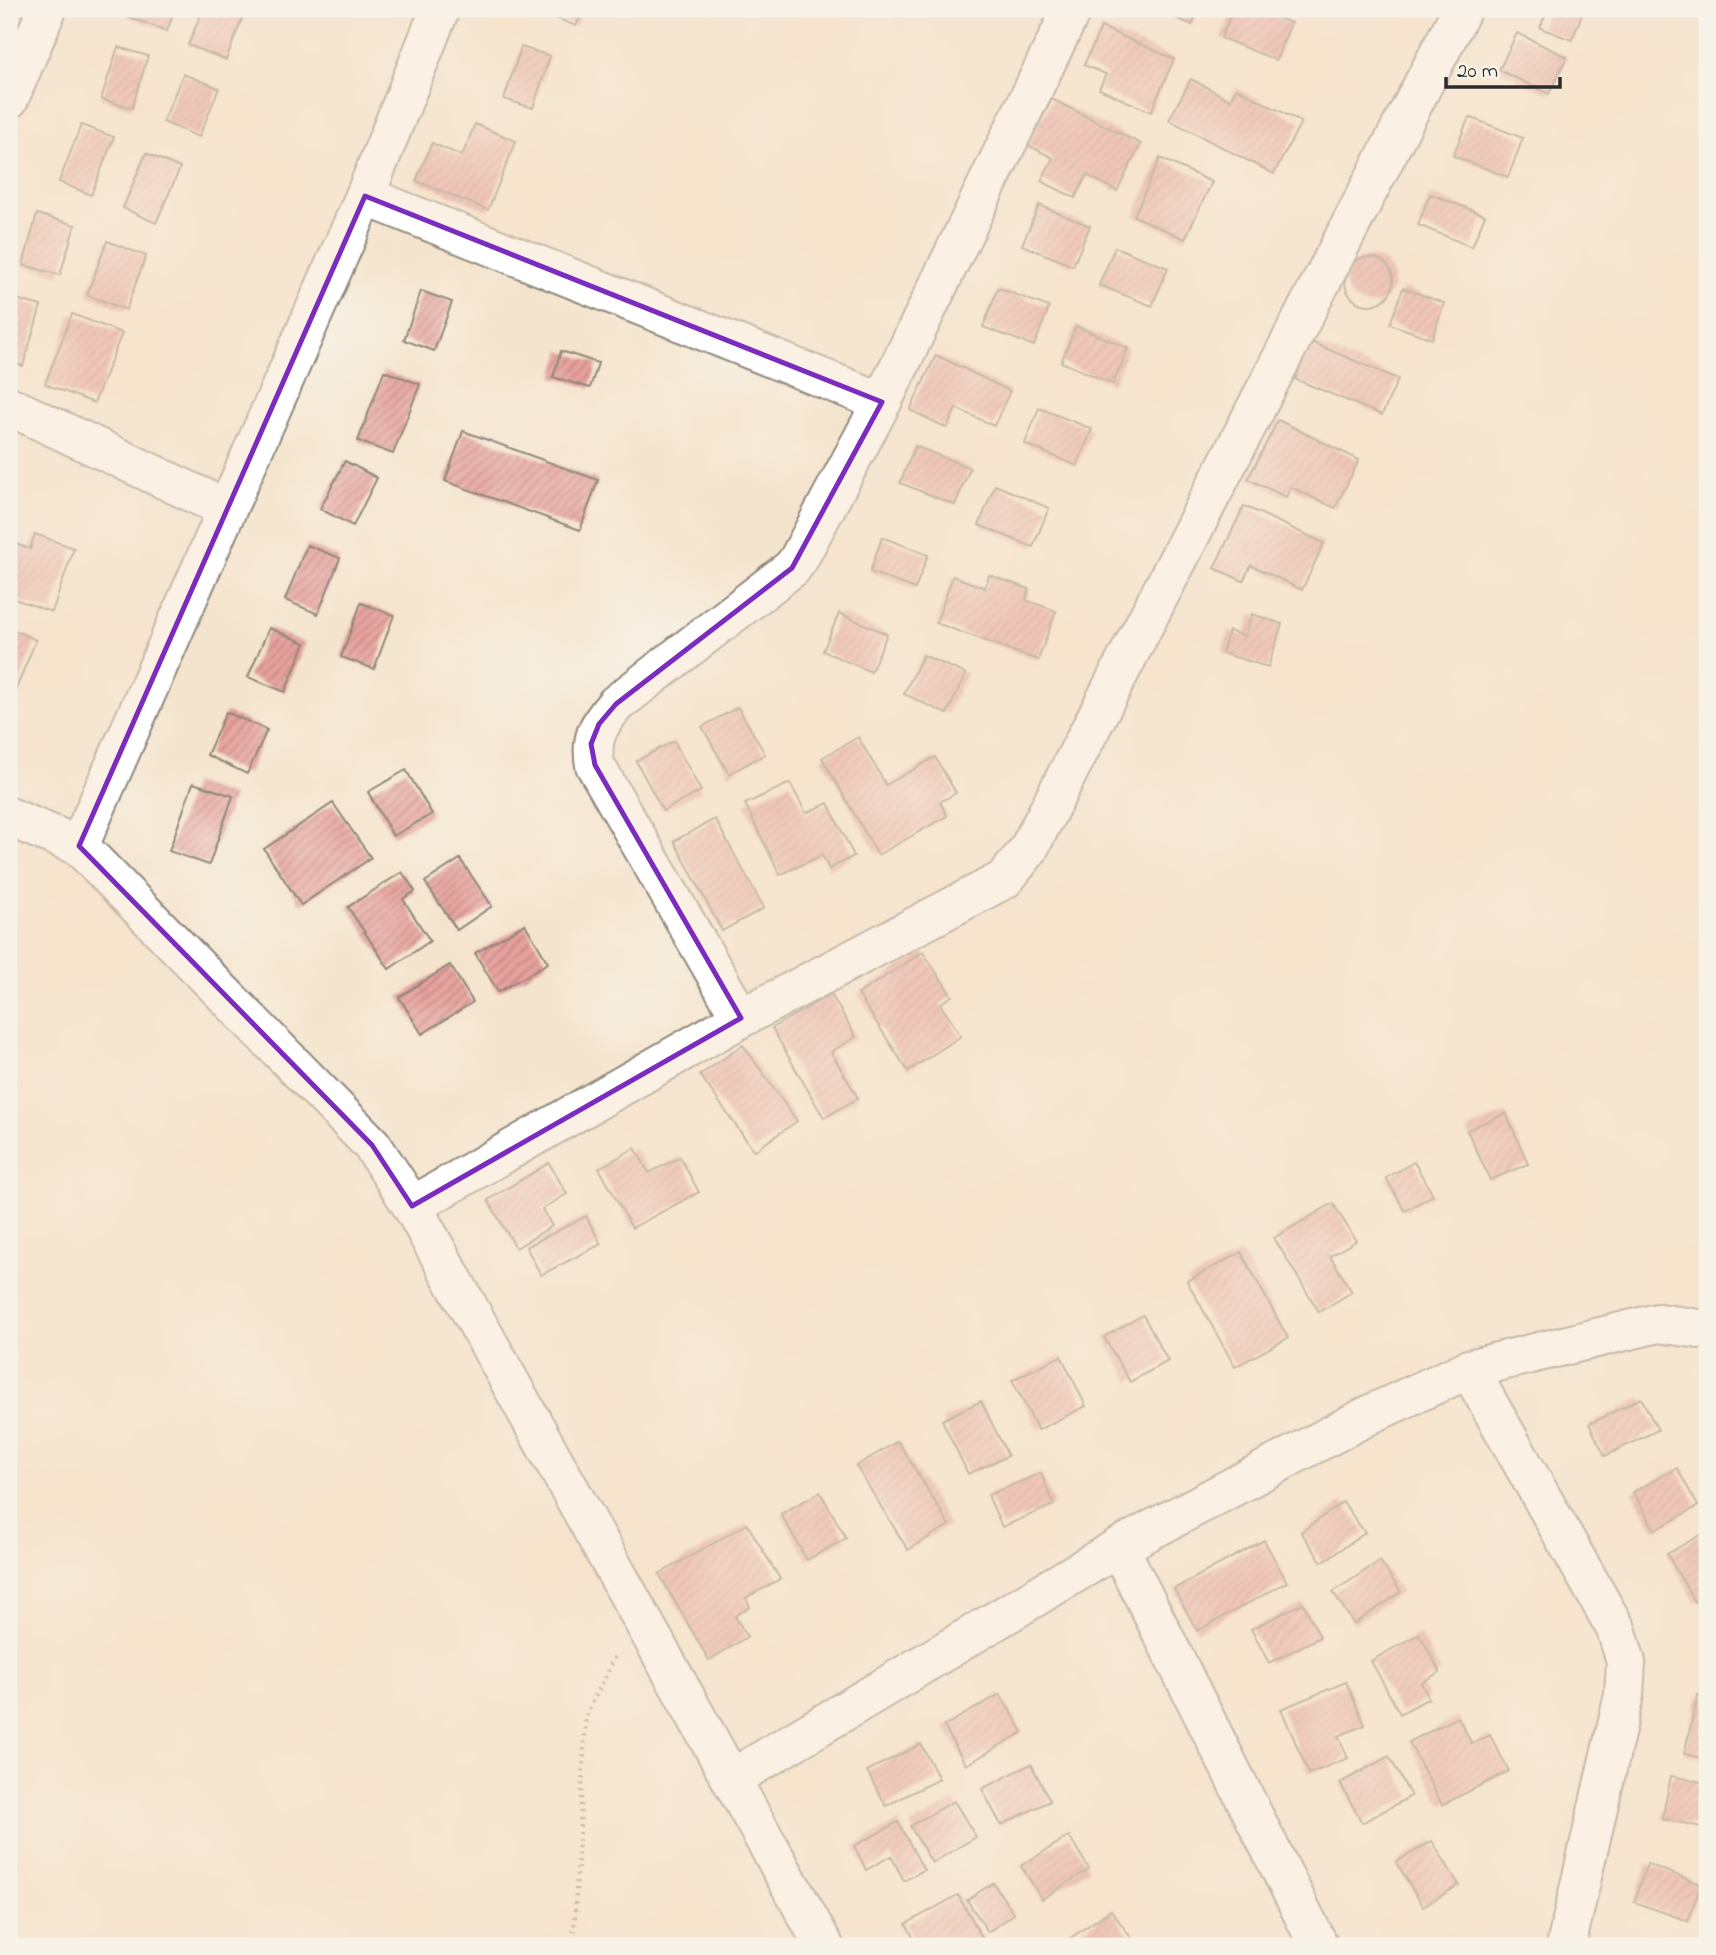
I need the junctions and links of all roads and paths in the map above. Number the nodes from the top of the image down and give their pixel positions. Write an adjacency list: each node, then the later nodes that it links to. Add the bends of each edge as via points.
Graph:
1 (440, 9): 6 (street)
2 (1072, 9): 7 (street)
3 (1462, 9): 12 (street, via 1028,850 1005,879 977,897)
4 (31, 23): 5 (street)
5 (9, 99)
6 (365, 196): 7 (street); 9 (street)
7 (882, 402): 12 (street, via 792,568 616,704 599,724 591,744 594,765)
8 (9, 406): 9 (street)
9 (227, 509): 11 (street)
10 (9, 817): 11 (street)
11 (79, 846): 13 (street, via 372,1145)
12 (741, 1018): 13 (street)
13 (412, 1206): 17 (street)
14 (1707, 1330): 15 (street, via 1658,1323)
15 (1469, 1369): 16 (street, via 1373,1413); 22 (street, via 1616,1629 1626,1662 1624,1695)
16 (1119, 1548): 18 (street); 21 (street)
17 (636, 1612): 18 (street); 19 (path, via 586,1716)
18 (731, 1779): 20 (street)
19 (573, 1946)
20 (824, 1946)
21 (1319, 1946)
22 (1566, 1946)

